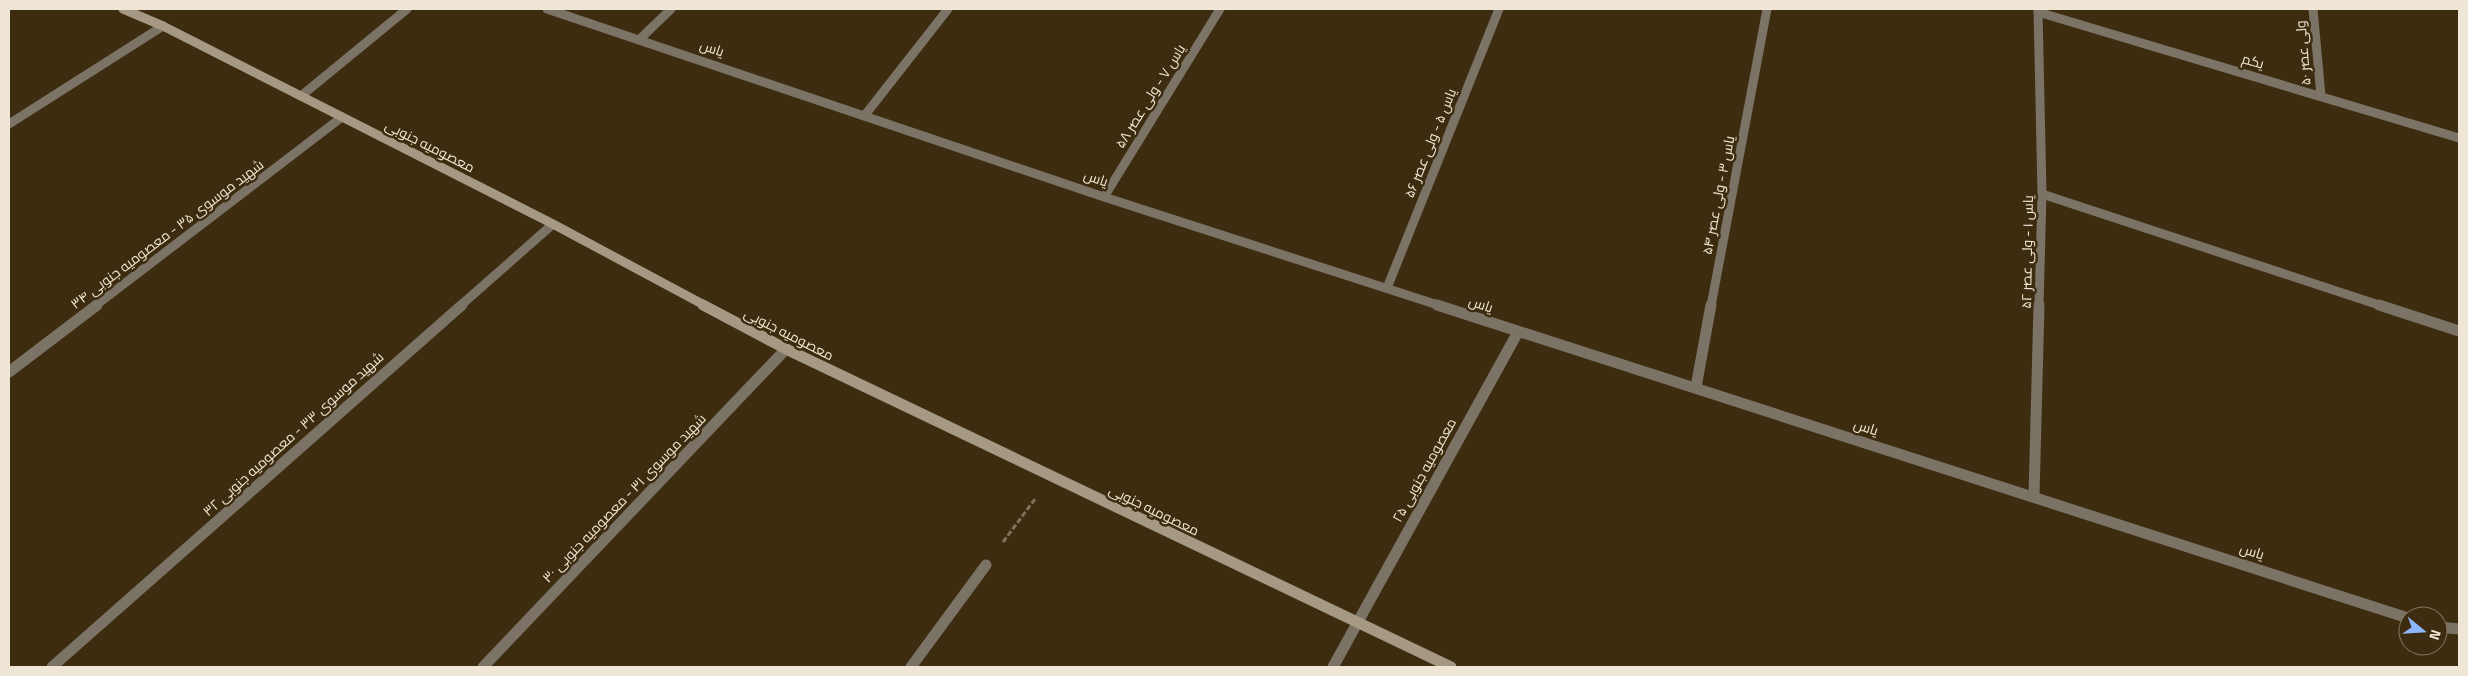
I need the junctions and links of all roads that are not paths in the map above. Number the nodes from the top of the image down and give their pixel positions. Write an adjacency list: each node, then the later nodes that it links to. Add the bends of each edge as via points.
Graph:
1 (123, 9): 11 (street, معصومیه جنوبی)
2 (407, 9): 13 (street)
3 (547, 9): 12 (street, یاس)
4 (671, 9): 12 (street)
5 (948, 9): 15 (street)
6 (1220, 9): 20 (street, یاس ۷ - ولی عصر ۵۸)
7 (1499, 9): 22 (street, یاس ۵ - ولی عصر ۵۶)
8 (1767, 9): 27 (street, یاس ۳ - ولی عصر ۵۴)
9 (2313, 9): 14 (street, ولی عصر ۵۰)
10 (2038, 10): 14 (street, یکم); 19 (street, یاس ۱ - ولی عصر ۵۲)
11 (163, 26): 13 (street, معصومیه جنوبی); 17 (street)
12 (640, 39): 15 (street, یاس)
13 (301, 96): 16 (street, معصومیه جنوبی)
14 (2321, 96): 18 (street, یکم)
15 (865, 115): 20 (street, یاس)
16 (342, 117): 21 (street, معصومیه جنوبی); 26 (street, شهید موسوی ۳۵ - معصومیه جنوبی ۳۴)
17 (9, 124)
18 (2459, 138)
19 (2042, 194): 23 (street); 28 (street, یاس ۱ - ولی عصر ۵۲)
20 (1104, 197): 22 (street, یاس)
21 (553, 224): 25 (street, معصومیه جنوبی); 32 (street, شهید موسوی ۳۳ - معصومیه جنوبی ۳۲)
22 (1387, 288): 24 (street, یاس)
23 (2459, 331)
24 (1518, 332): 27 (street, یاس); 31 (street, معصومیه جنوبی ۲۵)
25 (786, 349): 31 (street, معصومیه جنوبی); 33 (street, شهید موسوی ۳۱ - معصومیه جنوبی ۳۰)
26 (9, 372)
27 (1696, 387): 28 (street, یاس)
28 (2034, 496): 30 (street, یاس)
29 (986, 565): 34 (street)
30 (2398, 615)
31 (1357, 622): 35 (street, معصومیه جنوبی ۲۵); 36 (street, معصومیه جنوبی)
32 (52, 667)
33 (483, 667)
34 (911, 667)
35 (1333, 667)
36 (1451, 667)

